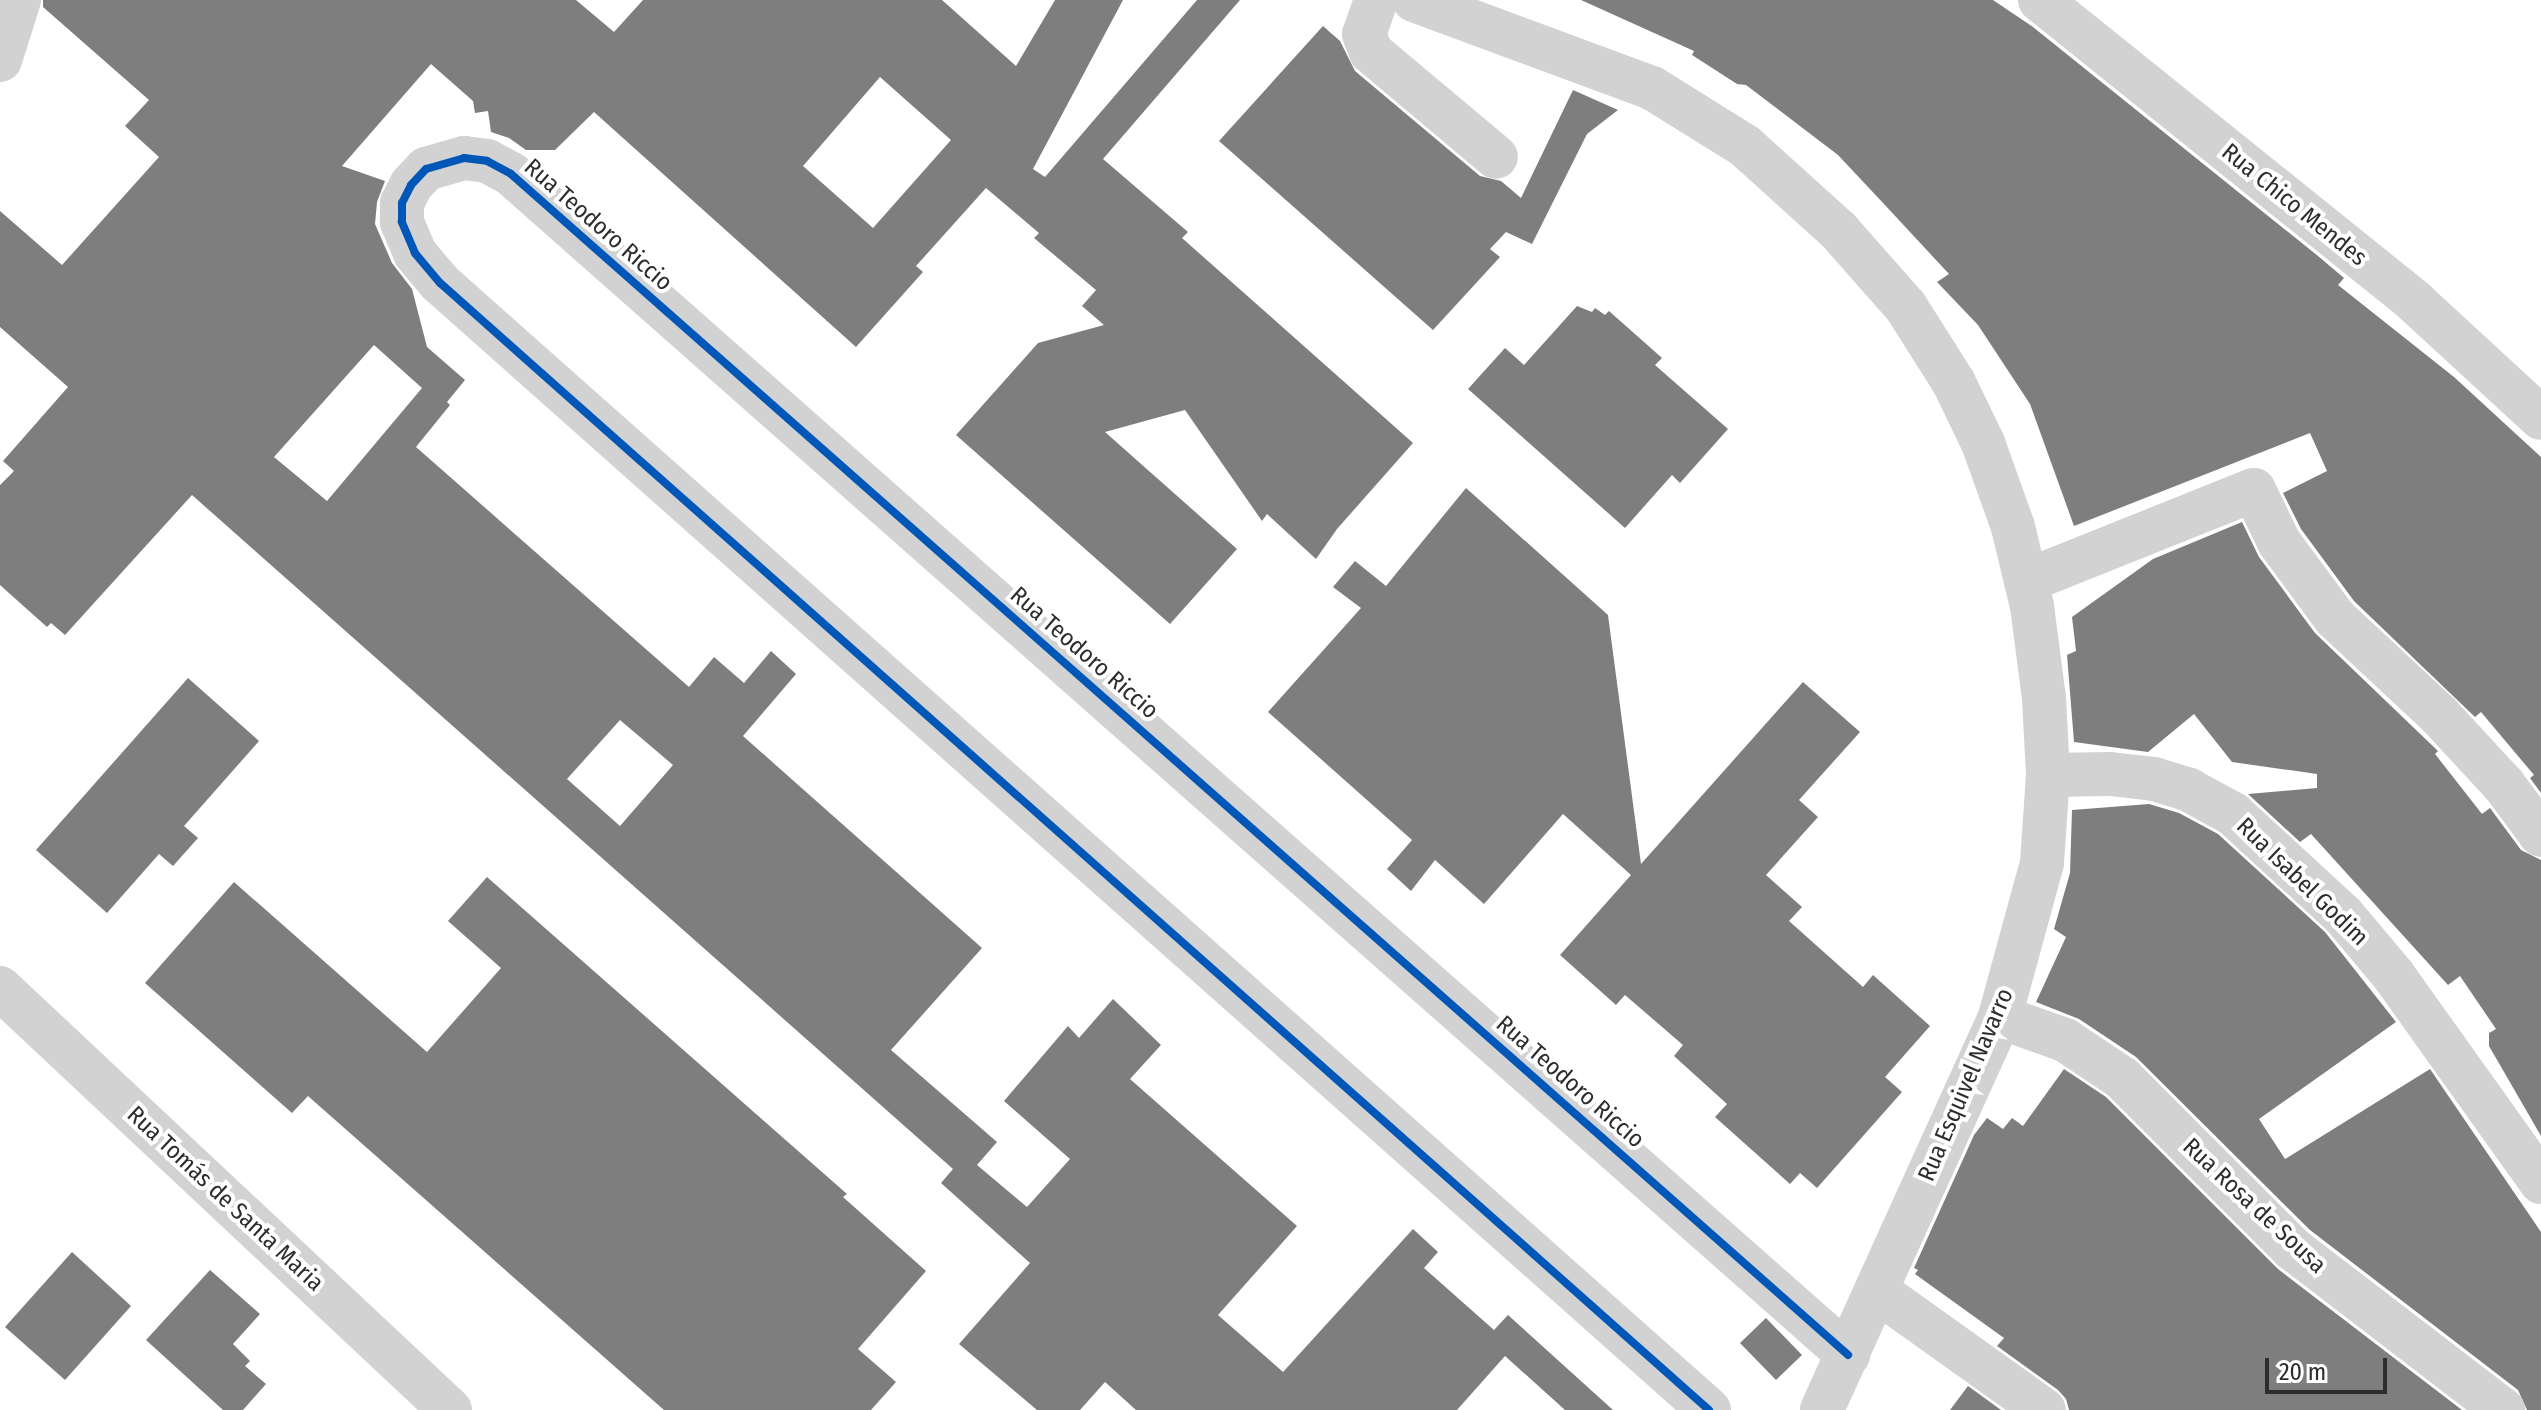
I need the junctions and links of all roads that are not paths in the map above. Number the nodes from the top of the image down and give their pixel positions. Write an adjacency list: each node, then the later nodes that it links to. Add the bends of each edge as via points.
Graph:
1 (19, 0): 5 (street)
2 (1376, 0): 6 (street, via 1364,34 1371,52)
3 (1414, 0): 8 (street, Rua Esquivel Navarro, via 1652,88 1745,146 1839,231 1906,307 1954,383 1983,443)
4 (2040, 0): 7 (street, Rua Chico Mendes, via 2415,302)
5 (0, 60)
6 (1496, 157)
7 (2541, 418)
8 (2026, 581): 9 (street, Rua Esquivel Navarro, via 2044,698); 10 (street, via 2254,490 2279,542 2335,618 2440,716 2504,785)
9 (2048, 775): 12 (street, Rua Esquivel Navarro, via 2042,863); 13 (street, Rua Isabel Godim, via 2154,779 2189,790 2233,814 2343,915)
10 (2541, 835)
11 (0, 988): 16 (street, Rua Tomás de Santa Maria)
12 (2000, 1017): 14 (street, Rua Esquivel Navarro); 20 (street, Rua Rosa de Sousa, via 2065,1040 2122,1078 2293,1249)
13 (2541, 1182)
14 (1877, 1291): 15 (street, Rua Esquivel Navarro); 19 (street)
15 (1848, 1355): 17 (street, Rua Teodoro Riccio, via 511,174 487,161 464,158 444,161 418,177 402,203 402,222 415,253 440,283); 18 (street, Rua Esquivel Navarro)
16 (450, 1410)
17 (1709, 1410)
18 (1822, 1410)
19 (2044, 1410)
20 (2503, 1410)

